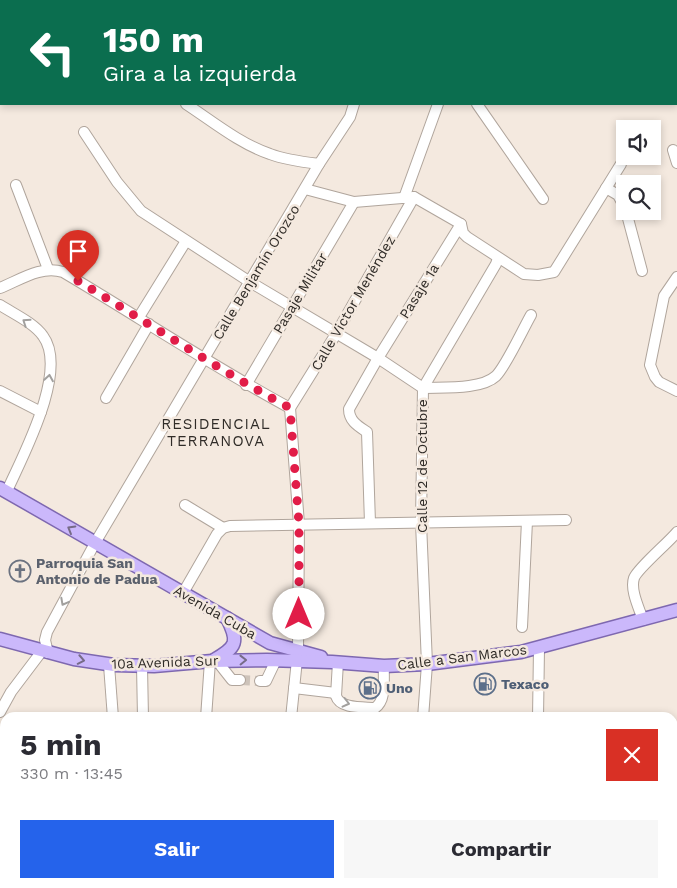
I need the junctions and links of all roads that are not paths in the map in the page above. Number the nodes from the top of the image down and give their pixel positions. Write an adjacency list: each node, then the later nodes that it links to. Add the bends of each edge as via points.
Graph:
1 (188, 105): 8 (street, via 269,154)
2 (354, 105): 8 (street, Calle Benjamín Orozco, via 350,117)
3 (438, 105): 14 (street, Calle Victor Menéndez)
4 (478, 105): 15 (street)
5 (84, 132): 19 (street, Calle 12 de Octubre, via 141,211)
6 (673, 150): 7 (street)
7 (677, 163)
8 (319, 164): 12 (street, Calle Benjamín Orozco)
9 (620, 165): 11 (street)
10 (16, 185): 21 (street)
11 (606, 188): 13 (street); 20 (street, via 554,272 524,274)
12 (305, 189): 16 (street); 24 (street, Calle Benjamín Orozco)
13 (616, 194)
14 (409, 197): 16 (street); 18 (street); 31 (street, Calle Victor Menéndez)
15 (543, 199)
16 (354, 202): 27 (street, Pasaje Militar)
17 (628, 220): 22 (street)
18 (461, 224): 20 (street, via 467,237); 32 (street, Pasaje 1a)
19 (186, 241): 24 (street, Calle 12 de Octubre); 29 (street)
20 (498, 258): 35 (street)
21 (48, 269): 25 (street); 29 (street, via 63,272)
22 (642, 271)
23 (677, 277): 36 (street, via 664,296 650,365 660,382)
24 (250, 282): 27 (street, Calle 12 de Octubre); 33 (street, Calle Benjamín Orozco)
25 (0, 288)
26 (0, 305): 40 (street, one-way to 26, via 52,365 44,336)
27 (292, 308): 31 (street, Calle 12 de Octubre); 34 (street, Pasaje Militar)
28 (531, 315): 35 (street, via 496,376 480,384)
29 (139, 317): 30 (street)
30 (149, 324): 33 (street); 38 (street)
31 (336, 334): 32 (street, Calle 12 de Octubre); 39 (street, Calle Victor Menéndez)
32 (378, 358): 35 (street, Calle 12 de Octubre); 45 (street, Pasaje 1a, via 349,409 352,421 367,432)
33 (204, 360): 34 (street); 50 (street, Calle Benjamín Orozco)
34 (246, 385): 39 (street)
35 (423, 388): 46 (street, Calle 12 de Octubre)
36 (677, 390)
37 (0, 391): 40 (street)
38 (106, 398)
39 (290, 408): 47 (street)
40 (41, 412): 41 (street)
41 (3, 490): 50 (main road, Avenida Cuba, one-way to 41)
42 (186, 505): 48 (street)
43 (566, 520): 44 (street)
44 (527, 521): 46 (street); 55 (street)
45 (370, 523): 46 (street); 47 (street)
46 (421, 523): 63 (street, Calle 12 de Octubre)
47 (299, 524): 48 (street); 59 (street)
48 (222, 528): 51 (street)
49 (677, 532): 54 (street, via 634,578)
50 (95, 543): 51 (main road, Avenida Cuba); 58 (street, Calle Benjamín Orozco, one-way to 58, via 47,632)
51 (183, 593): 53 (main road, Avenida Cuba)
52 (677, 610): 54 (main road, Calle a San Marcos)
53 (227, 618): 59 (main road, Avenida Cuba); 61 (main road, via 235,642 230,651)
54 (643, 620): 57 (main road, Calle a San Marcos)
55 (522, 627)
56 (0, 639): 58 (main road, 10a Avenida Sur)
57 (539, 648): 63 (main road, Calle a San Marcos); 77 (street)
58 (45, 652): 64 (main road, 10a Avenida Sur, one-way to 64); 71 (street, via 11,692)
59 (298, 655): 60 (main road, 10a Avenida Sur); 62 (main road, Avenida Cuba); 69 (street)
60 (276, 660): 61 (main road, 10a Avenida Sur, one-way to 60); 68 (street, via 266,680)
61 (213, 661): 65 (main road, 10a Avenida Sur); 67 (street, via 232,680); 74 (street)
62 (335, 662): 66 (main road, Calle a San Marcos); 70 (street)
63 (427, 664): 66 (main road, Calle a San Marcos); 76 (street, Calle 12 de Octubre)
64 (109, 665): 65 (main road, 10a Avenida Sur); 72 (street)
65 (142, 666): 73 (street)
66 (384, 666): 70 (street, one-way to 66, via 342,704 375,708 383,693)
67 (240, 680)
68 (260, 680)
69 (294, 688): 70 (street); 75 (street)
70 (336, 693)
71 (0, 712)
72 (113, 712)
73 (143, 712)
74 (207, 712)
75 (292, 712)
76 (423, 712)
77 (538, 712)

